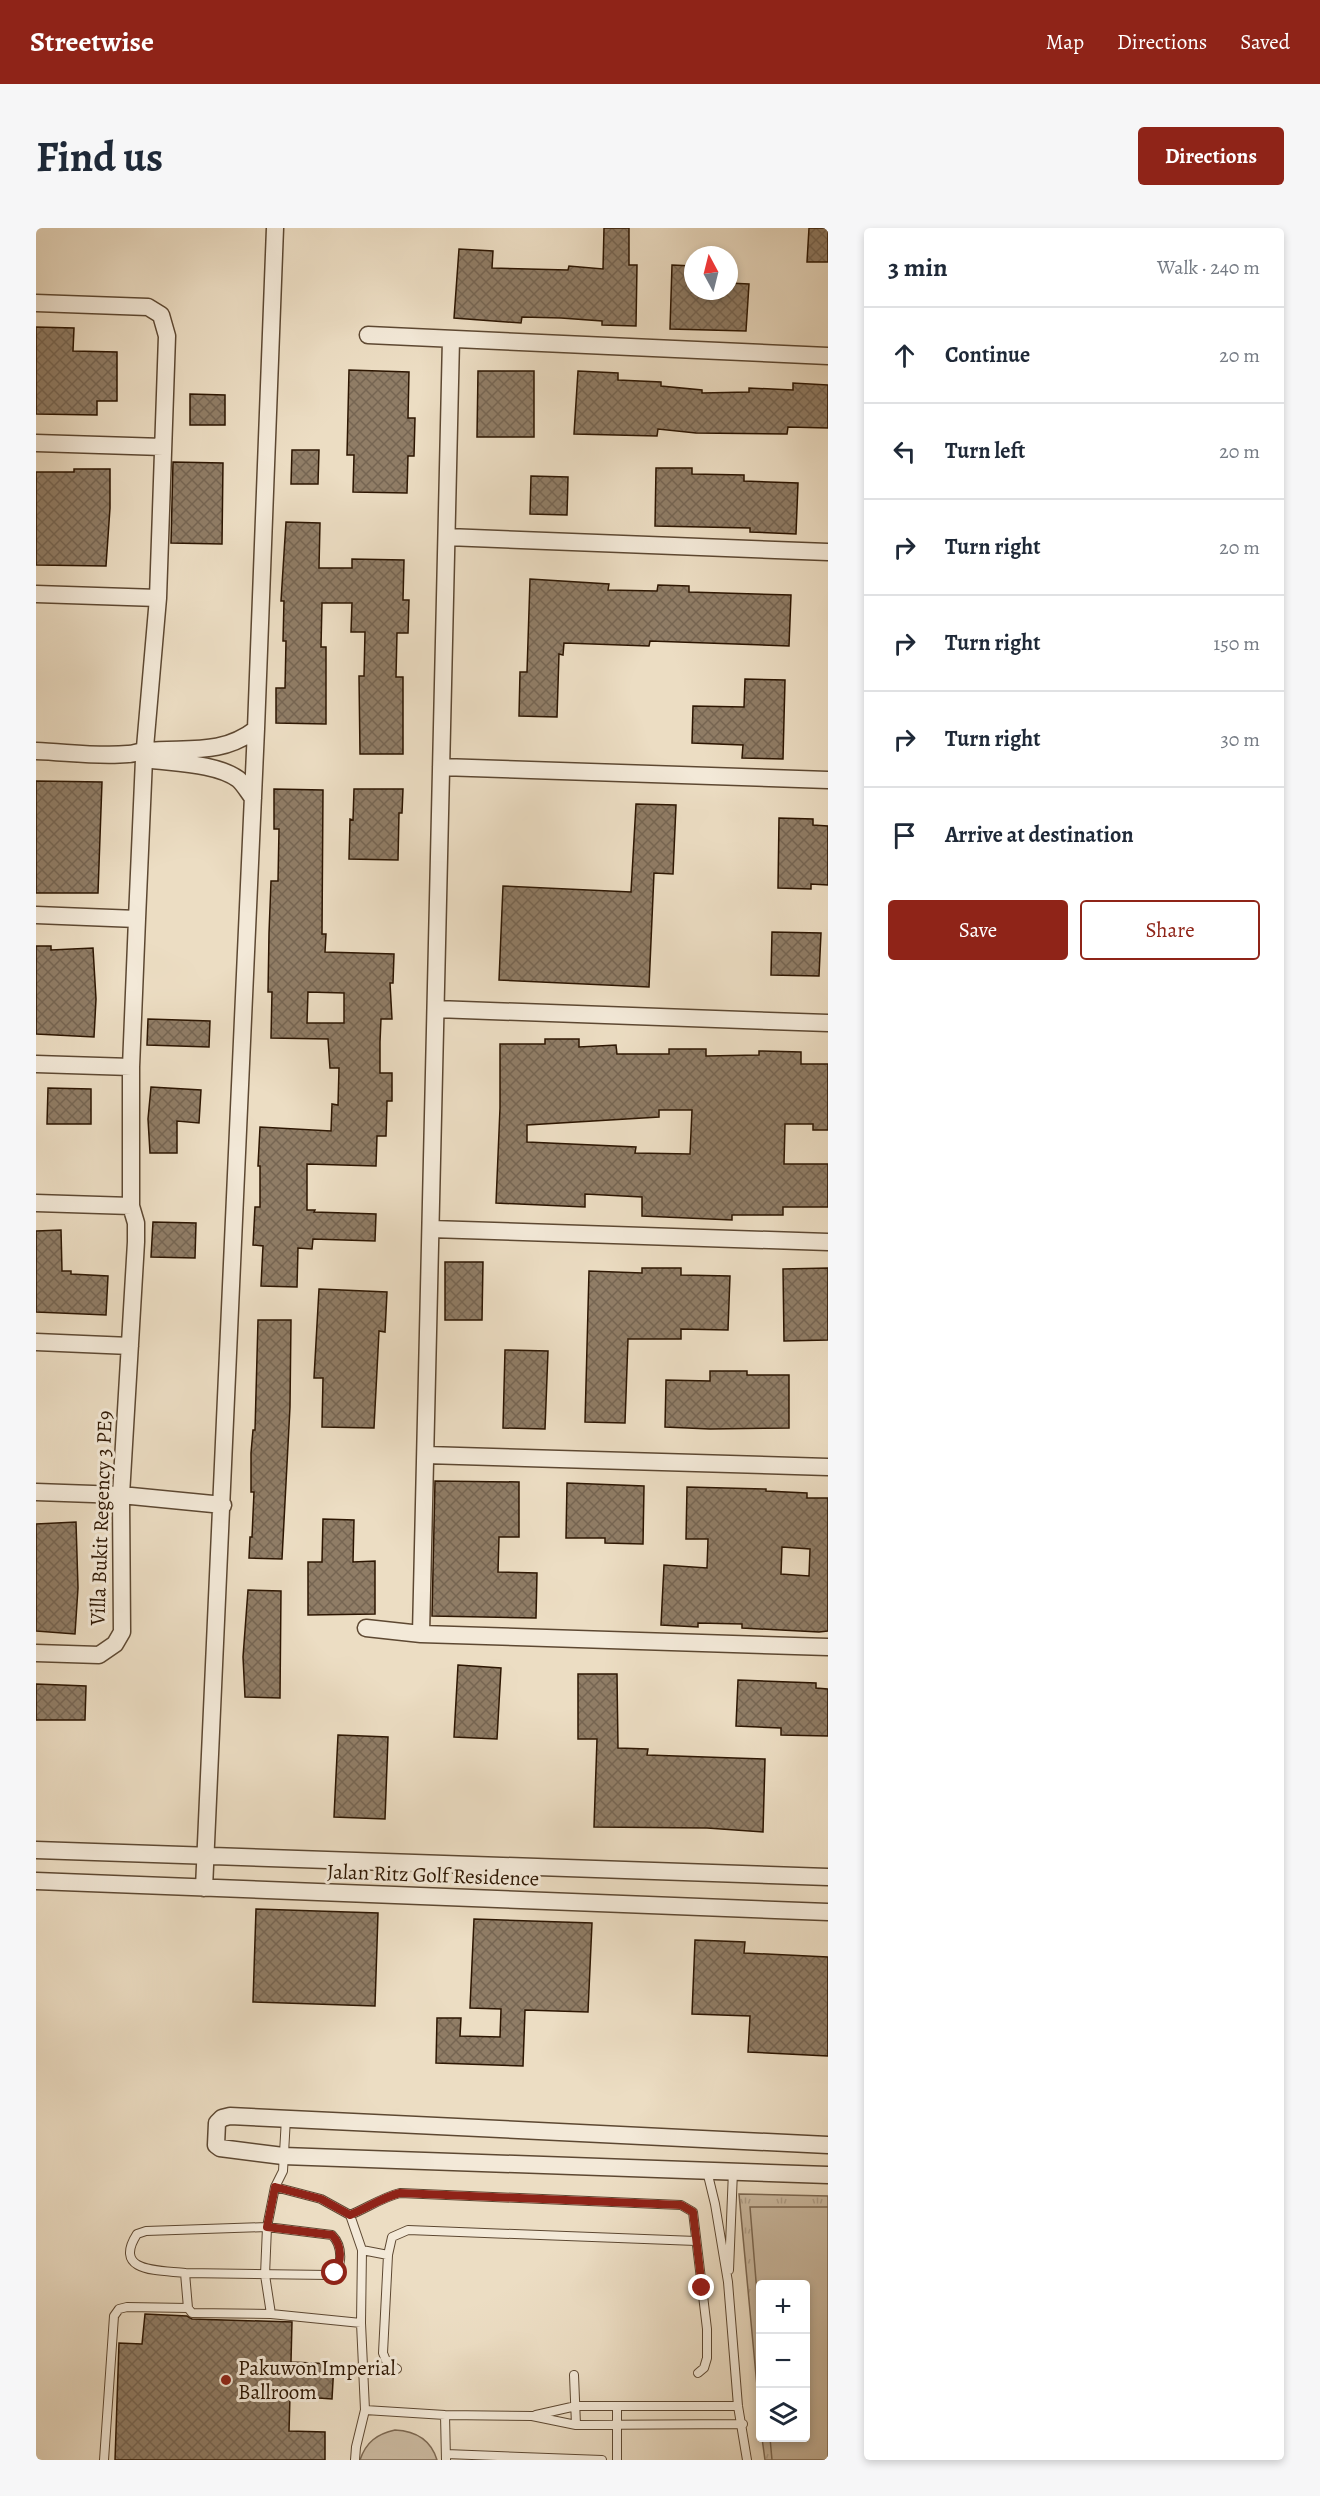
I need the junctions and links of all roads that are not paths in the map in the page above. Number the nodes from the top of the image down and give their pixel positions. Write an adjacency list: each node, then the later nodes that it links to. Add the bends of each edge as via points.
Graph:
1 (275, 228): 12 (street)
2 (36, 303): 7 (street, Villa Bukit Regency 3 PE9, via 148,307 161,315 167,336)
3 (368, 335): 4 (street)
4 (451, 339): 5 (street); 8 (street)
5 (828, 356)
6 (36, 442): 7 (street)
7 (164, 447): 11 (street, Villa Bukit Regency 3 PE9)
8 (447, 537): 9 (street); 15 (street)
9 (828, 552)
10 (36, 594): 11 (street)
11 (158, 598): 14 (street, Villa Bukit Regency 3 PE9)
12 (256, 729): 14 (street, via 226,746); 17 (street)
13 (36, 751): 14 (street)
14 (145, 755): 17 (street, via 231,775 241,781); 19 (street, Villa Bukit Regency 3 PE9)
15 (441, 766): 16 (street); 20 (street)
16 (828, 780)
17 (253, 798): 34 (street)
18 (36, 915): 19 (street)
19 (137, 919): 23 (street, Villa Bukit Regency 3 PE9)
20 (436, 1009): 21 (street); 26 (street)
21 (828, 1023)
22 (36, 1064): 23 (street)
23 (131, 1067): 25 (street, Villa Bukit Regency 3 PE9)
24 (36, 1203): 25 (street)
25 (131, 1206): 29 (street, Villa Bukit Regency 3 PE9, via 136,1242)
26 (431, 1229): 27 (street); 30 (street)
27 (828, 1242)
28 (36, 1342): 29 (street)
29 (130, 1346): 33 (street, Villa Bukit Regency 3 PE9)
30 (426, 1455): 31 (street); 36 (street)
31 (828, 1467)
32 (36, 1492): 33 (street)
33 (121, 1495): 34 (street); 38 (street, Villa Bukit Regency 3 PE9, via 122,1632 115,1644 99,1655)
34 (223, 1505): 40 (street)
35 (366, 1628): 36 (street)
36 (422, 1634): 37 (street)
37 (828, 1647)
38 (36, 1653)
39 (36, 1850): 40 (street, Jalan Ritz Golf Residence)
40 (205, 1858): 41 (street, Jalan Ritz Golf Residence); 43 (street)
41 (828, 1877)
42 (36, 1881): 43 (street, Jalan Ritz Golf Residence)
43 (204, 1888): 44 (street, Jalan Ritz Golf Residence)
44 (828, 1912)
45 (286, 2118): 46 (street); 47 (lane); 47 (street, via 230,2116 217,2123 216,2145 220,2148)
46 (828, 2145)
47 (283, 2156): 48 (street); 51 (lane, via 283,2170)
48 (707, 2171): 49 (street); 59 (lane)
49 (733, 2171): 50 (street); 59 (lane)
50 (828, 2175)
51 (275, 2187): 52 (lane, via 321,2199); 53 (lane)
52 (350, 2215): 54 (lane, via 400,2193 681,2205 693,2212); 55 (lane)
53 (267, 2227): 57 (lane, via 137,2234 132,2242 131,2260 135,2265); 58 (lane); 58 (lane, via 332,2235 338,2241 340,2256 338,2268 329,2275)
54 (696, 2241): 56 (lane, via 408,2230 392,2237); 64 (lane, via 707,2339 707,2358)
55 (362, 2250): 56 (lane); 62 (lane)
56 (388, 2255): 63 (lane, via 383,2353 387,2363)
57 (185, 2273): 58 (lane); 60 (lane)
58 (265, 2275): 61 (lane)
59 (728, 2282): 68 (lane)
60 (188, 2308): 61 (lane, via 192,2313); 76 (lane, via 127,2307 114,2316)
61 (271, 2314): 62 (lane)
62 (361, 2323): 69 (lane)
63 (397, 2368)
64 (698, 2373)
65 (574, 2375): 66 (lane)
66 (576, 2406): 67 (lane); 71 (lane); 73 (lane)
67 (616, 2406): 68 (lane); 74 (lane)
68 (738, 2406): 72 (lane)
69 (365, 2410): 70 (lane); 77 (lane)
70 (445, 2415): 71 (lane); 75 (lane)
71 (532, 2416): 73 (lane)
72 (743, 2424): 74 (lane); 80 (lane)
73 (576, 2425): 74 (lane)
74 (618, 2425): 79 (lane)
75 (446, 2457): 78 (lane)
76 (104, 2460)
77 (356, 2460)
78 (602, 2460)
79 (617, 2460)
80 (747, 2460)

